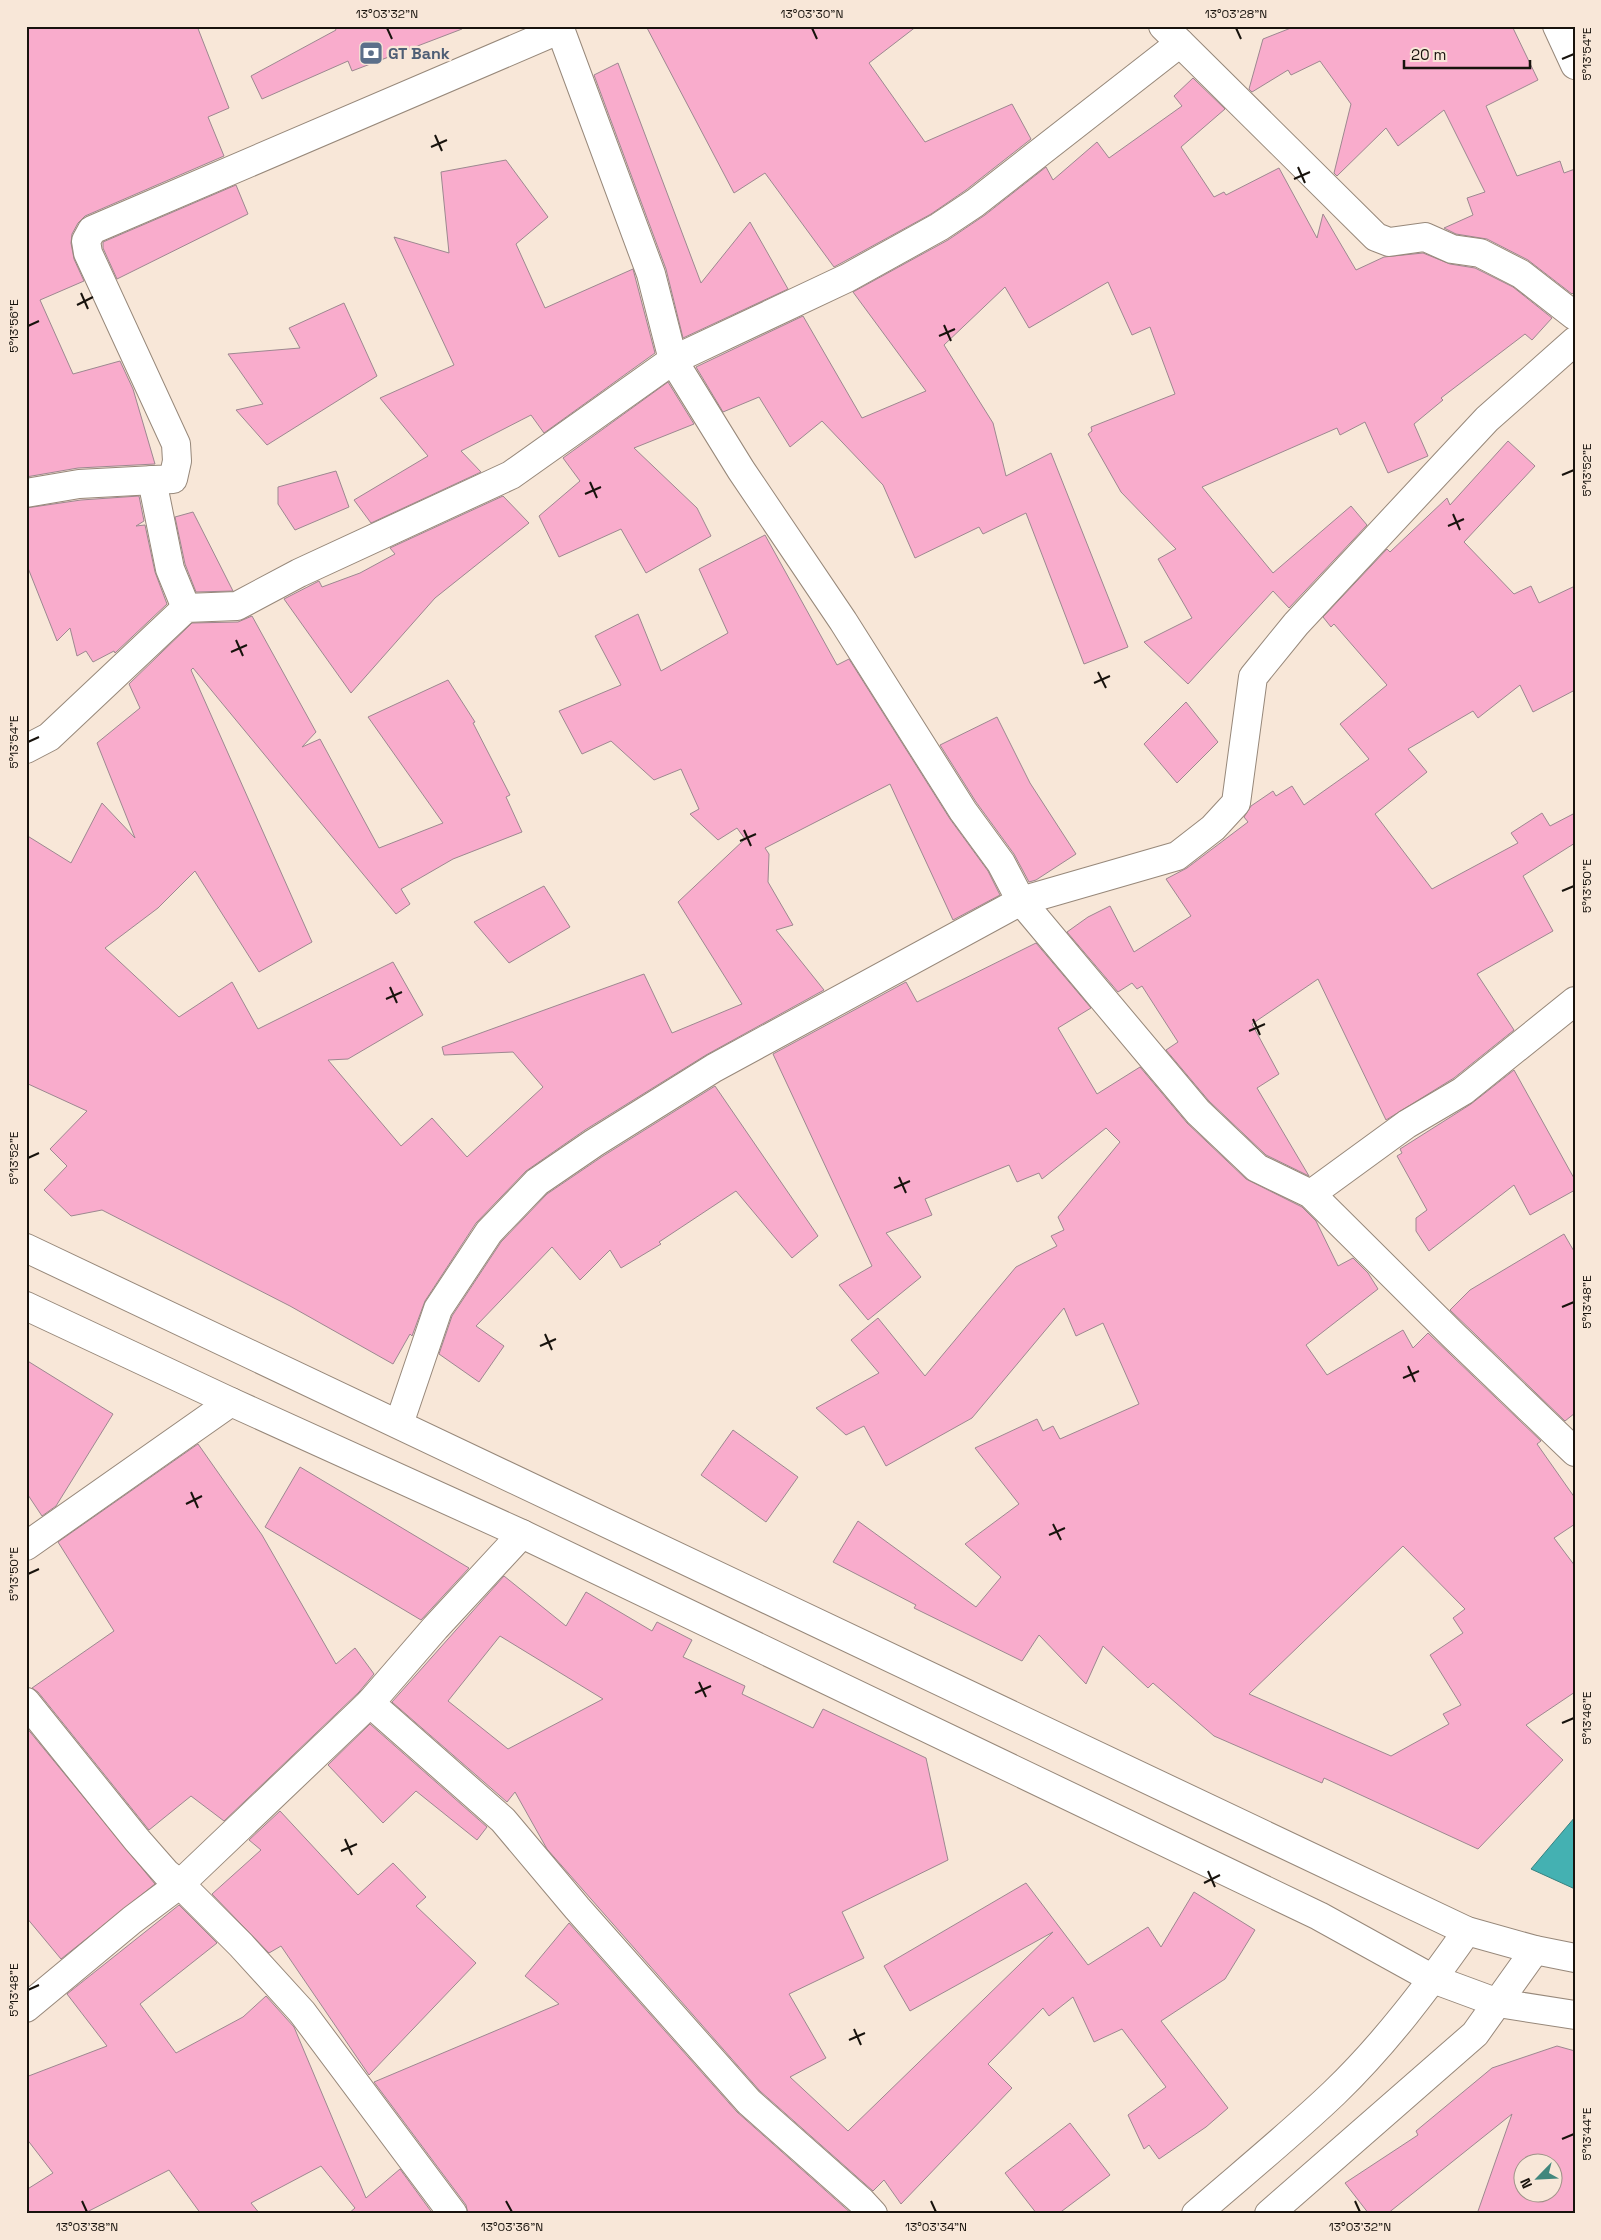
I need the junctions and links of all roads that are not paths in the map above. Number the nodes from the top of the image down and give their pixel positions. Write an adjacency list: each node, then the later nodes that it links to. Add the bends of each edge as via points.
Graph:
1 (1557, 26): 4 (street)
2 (560, 28): 7 (street, via 651,274); 8 (street, via 92,230 86,241 88,252 176,444 173,479)
3 (1172, 34): 5 (street, via 1376,237 1389,242 1425,237 1452,249 1480,254 1521,274); 7 (street, via 975,203 940,227 847,278)
4 (1575, 65)
5 (1575, 316)
6 (1575, 341): 12 (street, via 1487,419 1296,624 1253,676 1236,803 1213,828 1177,856)
7 (674, 360): 10 (street, via 511,475 299,572 237,606); 12 (street, via 740,470 843,621 963,811 1001,863)
8 (152, 480): 9 (street, via 79,484); 10 (street, via 170,569)
9 (26, 493)
10 (186, 608): 11 (street, via 49,737)
11 (26, 749)
12 (1020, 901): 14 (street, via 1198,1112 1257,1168); 18 (street, via 714,1068 537,1182 489,1232 438,1309)
13 (1575, 1002): 14 (street, via 1463,1091 1407,1124)
14 (1311, 1194): 19 (street)
15 (26, 1248): 18 (street)
16 (26, 1306): 17 (street)
17 (231, 1402): 20 (street); 21 (street)
18 (400, 1424): 25 (street)
19 (1575, 1452)
20 (522, 1534): 23 (street); 28 (street, via 1319,1916)
21 (26, 1546)
22 (26, 1702): 24 (street, via 137,1840)
23 (370, 1703): 24 (street); 33 (street, via 503,1820 749,2102)
24 (180, 1884): 30 (street); 32 (street, via 302,2012)
25 (1467, 1931): 26 (street); 28 (street)
26 (1535, 1950): 27 (street); 29 (street)
27 (1575, 1958)
28 (1433, 1979): 29 (street); 34 (street, via 1334,2093)
29 (1498, 2003): 31 (street); 35 (street, via 1475,2034)
30 (26, 2008)
31 (1575, 2015)
32 (453, 2214)
33 (872, 2214)
34 (1196, 2214)
35 (1269, 2214)

